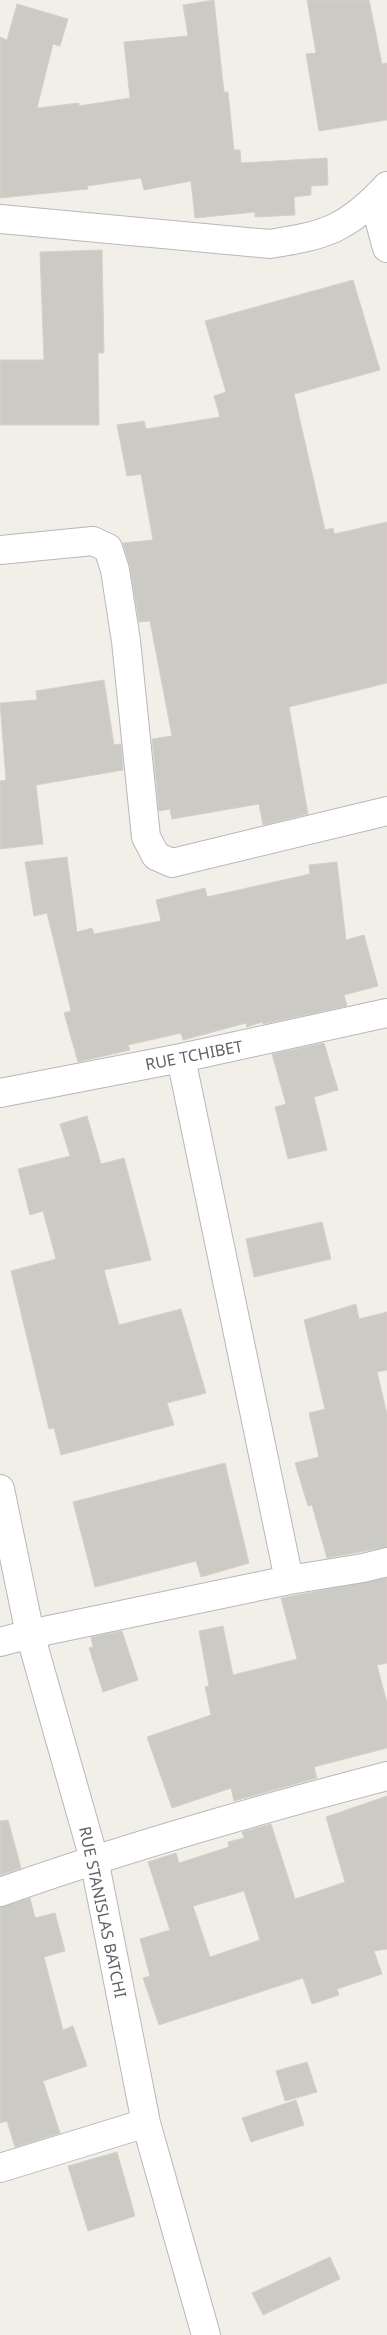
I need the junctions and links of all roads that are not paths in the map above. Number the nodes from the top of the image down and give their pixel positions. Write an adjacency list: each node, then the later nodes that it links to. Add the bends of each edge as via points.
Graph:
1 (381, 193): 2 (street, via 343,225 314,237 270,244); 3 (street)
2 (0, 219)
3 (387, 248)
4 (0, 550): 5 (street, via 93,542 108,548 115,570 126,641 146,837 156,856 172,863)
5 (387, 811)
6 (387, 1013): 7 (street, RUE TCHIBET)
7 (180, 1058): 8 (street, RUE TCHIBET); 11 (street)
8 (0, 1093)
9 (0, 1489): 12 (street, RUE STANISLAS BATCHI)
10 (387, 1562): 11 (street)
11 (289, 1580): 12 (street)
12 (30, 1634): 13 (street); 15 (street, RUE STANISLAS BATCHI)
13 (0, 1642)
14 (387, 1776): 15 (street)
15 (94, 1859): 16 (street); 17 (street, RUE STANISLAS BATCHI)
16 (0, 1892)
17 (146, 2123): 18 (street); 19 (street, RUE STANISLAS BATCHI)
18 (0, 2168)
19 (206, 2335)

